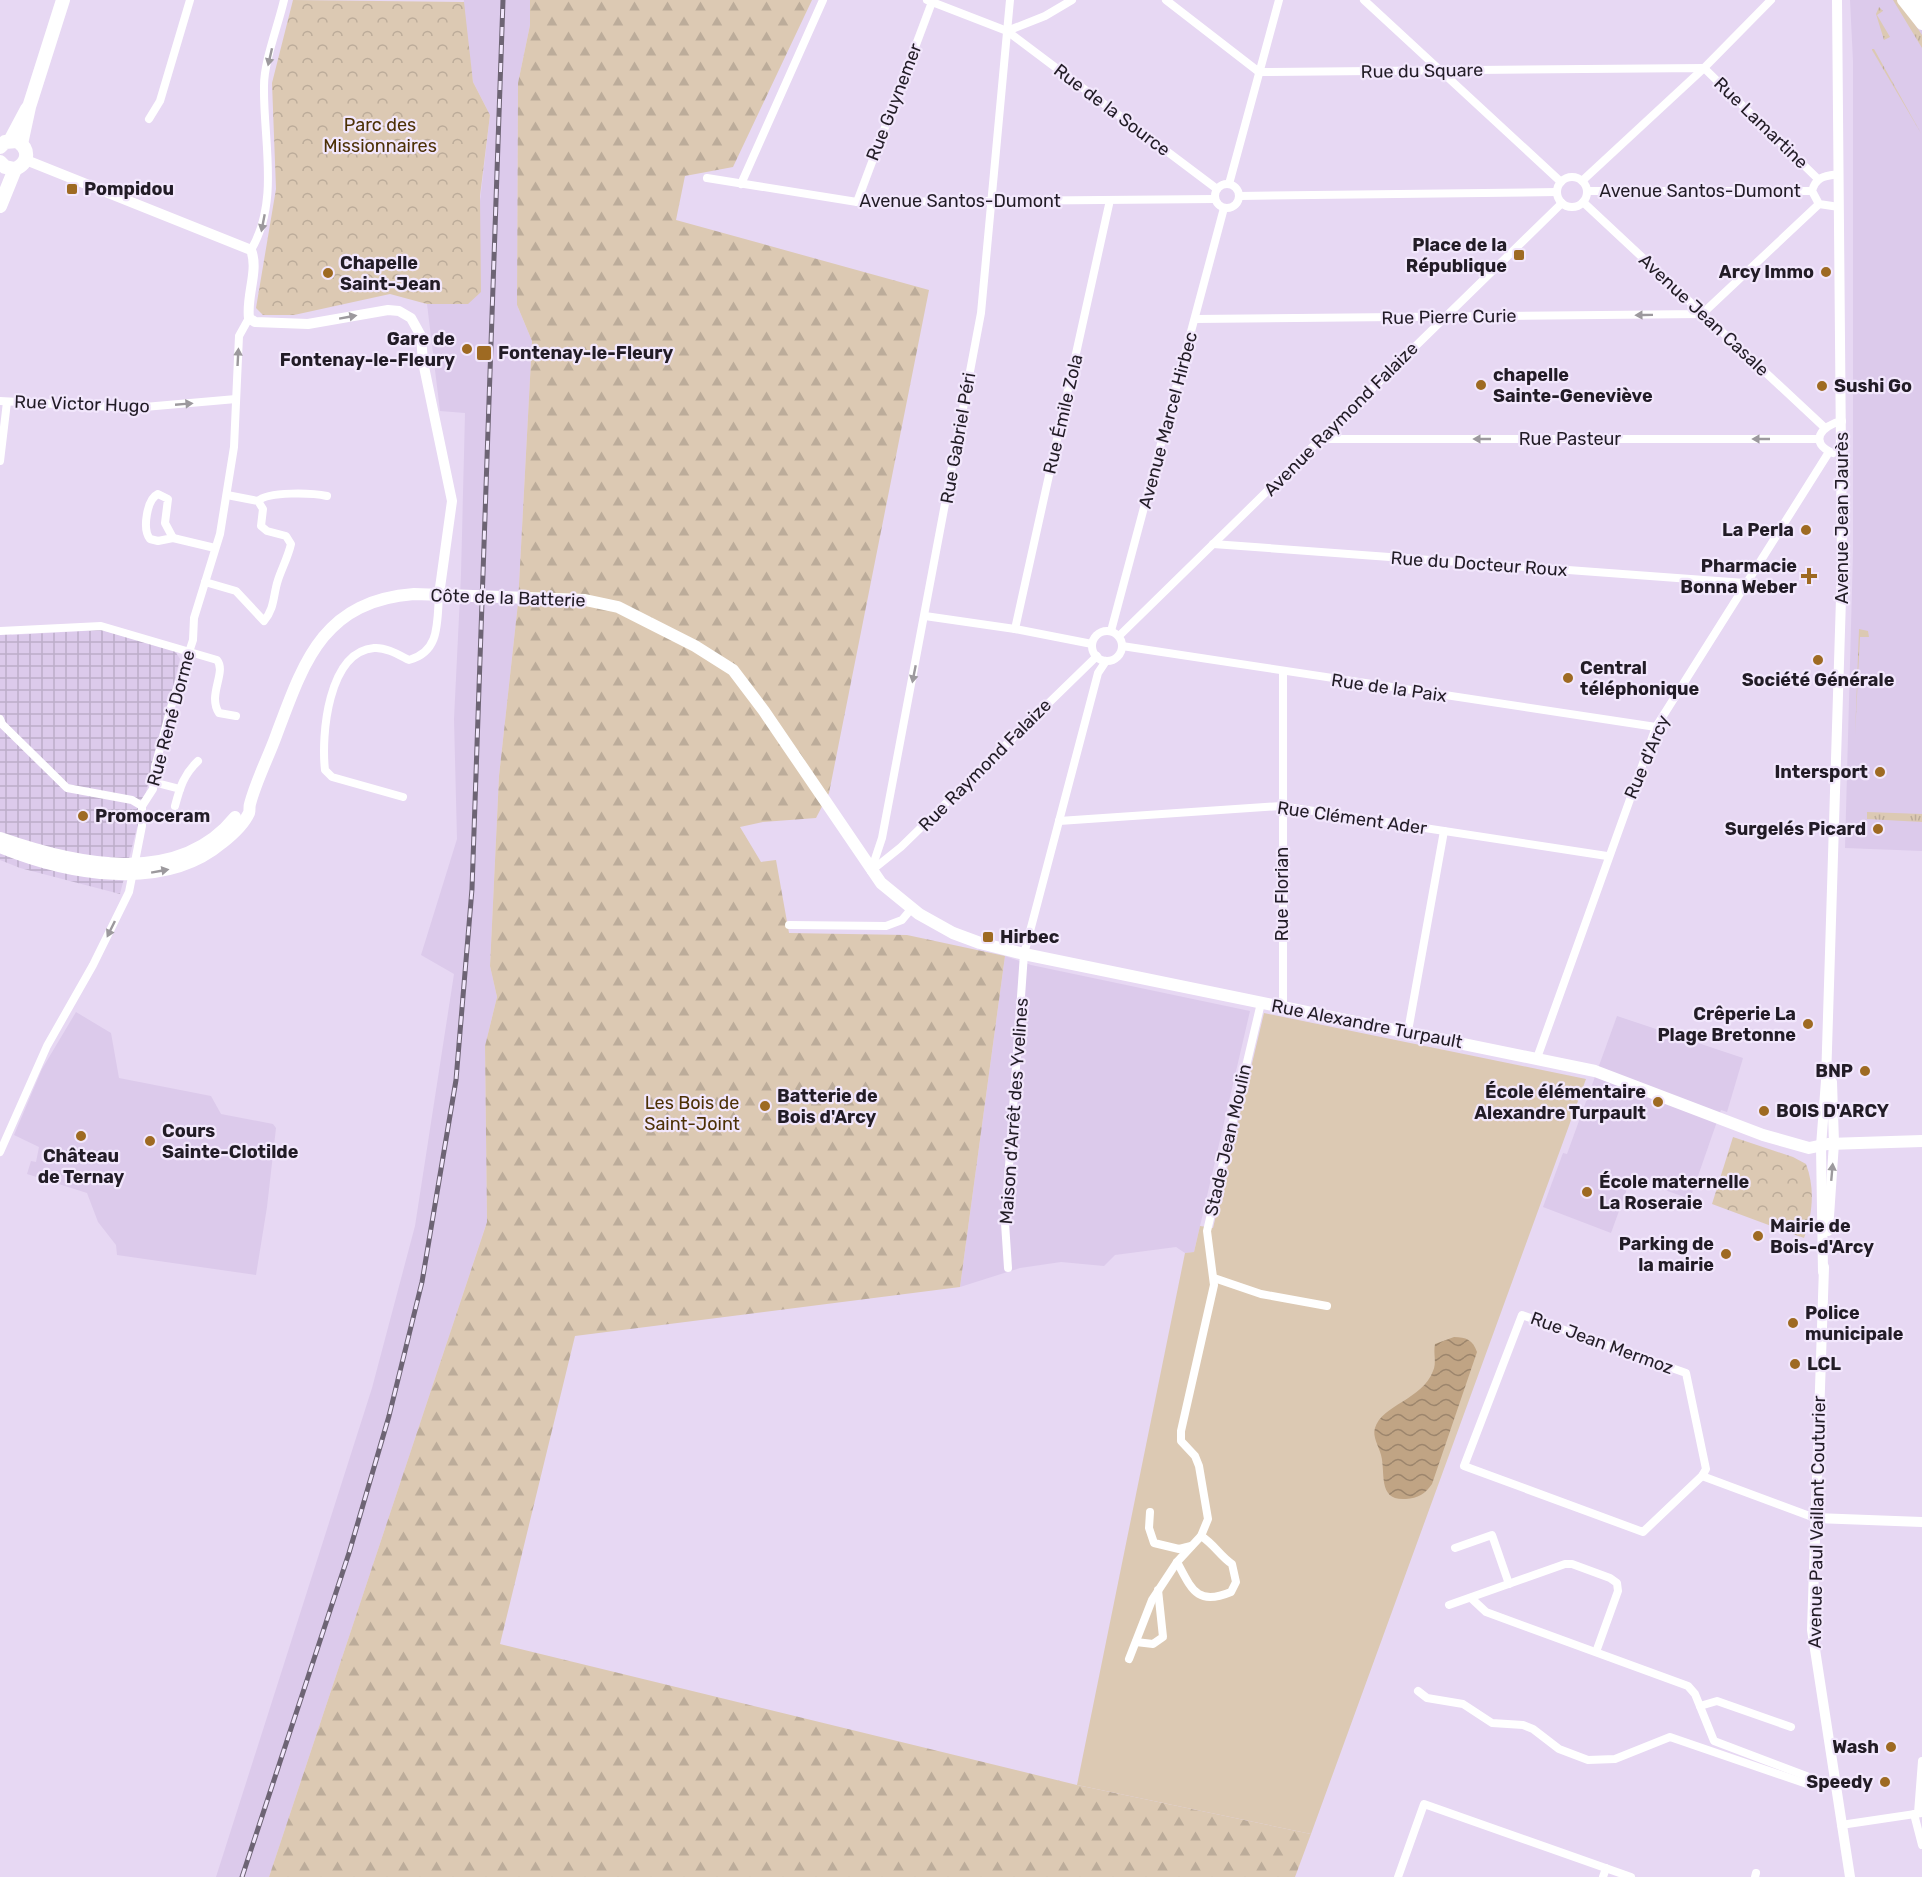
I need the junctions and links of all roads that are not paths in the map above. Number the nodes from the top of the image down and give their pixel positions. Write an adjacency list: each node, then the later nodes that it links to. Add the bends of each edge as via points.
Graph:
1 (62, 0): 22 (main road, via 29,108)
2 (190, 0): 21 (street, via 160,101)
3 (284, 0): 46 (street, one-way to 46, via 264,83 268,194 260,235)
4 (823, 0): 29 (street)
5 (1010, 0): 17 (street, Rue Gabriel Péri)
6 (1072, 0): 17 (street)
7 (1166, 0): 20 (street)
8 (1279, 0): 20 (street)
9 (1364, 0): 19 (street)
10 (1772, 0): 18 (street)
11 (1837, 0): 24 (street, Avenue Jean Jaurès)
12 (1903, 0): 16 (main road)
13 (1915, 0): 15 (main road)
14 (929, 1): 17 (street, Rue de la Source); 39 (street, Rue Guynemer)
15 (1922, 11)
16 (1922, 24)
17 (1007, 31): 31 (street, Rue de la Source); 37 (street, Rue Gabriel Péri)
18 (1704, 68): 19 (street, Rue du Square); 26 (street, Rue Lamartine); 27 (street)
19 (1440, 71): 20 (street, Rue du Square); 28 (street)
20 (1259, 72): 30 (street)
21 (148, 119)
22 (6, 145): 23 (main road, via 26,151)
23 (11, 165): 43 (main road); 46 (street)
24 (1839, 174): 26 (street, Avenue Santos-Dumont); 44 (street, Avenue Jean Jaurès)
25 (707, 178): 29 (street, Avenue Santos-Dumont)
26 (1818, 179): 33 (street, Avenue Santos-Dumont)
27 (1582, 181): 28 (street, via 1569,177); 32 (street)
28 (1561, 182): 34 (street)
29 (741, 184): 39 (street, Avenue Santos-Dumont)
30 (1229, 184): 31 (street); 35 (street)
31 (1217, 189): 36 (street)
32 (1587, 191): 33 (street, Avenue Santos-Dumont); 40 (street)
33 (1812, 191): 42 (street, Avenue Santos-Dumont)
34 (1557, 192): 35 (street); 41 (street)
35 (1239, 196): 45 (street, via 1234,206)
36 (1215, 199): 38 (street, Avenue Santos-Dumont); 45 (street)
37 (992, 200): 38 (street, Avenue Santos-Dumont); 39 (street, Avenue Santos-Dumont); 69 (street, Rue Gabriel Péri, via 981,313)
38 (1110, 200): 70 (street, Rue Émile Zola)
39 (856, 202)
40 (1583, 202): 41 (street, via 1575,206); 47 (street, Avenue Jean Casale)
41 (1562, 203): 49 (street, Avenue Raymond Falaize)
42 (1819, 204): 44 (street, Avenue Santos-Dumont); 47 (street)
43 (0, 205)
44 (1839, 207): 53 (street, Avenue Jean Jaurès)
45 (1224, 208): 50 (street, Avenue Marcel Hirbec)
46 (251, 250): 48 (street, via 254,262 247,303)
47 (1702, 314): 49 (street, Rue Pierre Curie, one-way to 49); 54 (street, Avenue Jean Casale)
48 (249, 318): 51 (street, Rue René Dorme, one-way to 48, via 239,336); 68 (street, one-way to 68, via 268,324 308,324 399,311 411,318 421,336 452,501)
49 (1444, 318): 50 (street, Rue Pierre Curie); 55 (street, Avenue Raymond Falaize)
50 (1195, 319): 72 (street, Avenue Marcel Hirbec)
51 (236, 399): 52 (street, Rue Victor Hugo, one-way to 51, via 133,408); 60 (street, Rue René Dorme)
52 (3, 402): 59 (street)
53 (1842, 421): 54 (street); 58 (street, Avenue Jean Jaurès)
54 (1824, 427): 56 (street)
55 (1321, 439): 56 (street, Rue Pasteur, one-way to 55); 64 (street, Avenue Raymond Falaize)
56 (1819, 439): 57 (street)
57 (1829, 452): 58 (street); 67 (street, Rue d'Arcy)
58 (1842, 453): 103 (street, Avenue Jean Jaurès, via 1841,625)
59 (0, 461)
60 (227, 495): 62 (street); 65 (street, Rue René Dorme)
61 (327, 496): 62 (street, via 265,495)
62 (258, 501): 66 (street, via 263,509 261,526 286,536 291,544 269,616 264,621 236,591)
63 (174, 538): 63 (street, via 154,541 147,535 151,501 156,495 168,499 165,523); 65 (street)
64 (1213, 544): 67 (street, Rue du Docteur Roux); 72 (street, Avenue Raymond Falaize)
65 (215, 548): 66 (street, Rue René Dorme)
66 (206, 582): 75 (street, Rue René Dorme, via 194,618)
67 (1745, 583): 81 (street, Rue d'Arcy)
68 (439, 595): 85 (street, via 437,626 431,647 423,657 409,660 376,648 359,651 342,668 327,710 325,770 332,777); 92 (main road, Côte de la Batterie, via 585,600 618,607 695,646 733,670 765,711); 95 (main road, Côte de la Batterie, via 399,595 364,605 324,633 293,690 249,813 231,835 196,860 175,868)
69 (925, 616): 70 (street); 96 (street, Rue Gabriel Péri, one-way to 96, via 882,838)
70 (1015, 629): 73 (street)
71 (0, 631): 75 (street, via 101,626)
72 (1115, 634): 73 (street, via 1099,633); 74 (street)
73 (1092, 644): 76 (street)
74 (1122, 646): 77 (street, via 1115,658); 78 (street, Rue de la Paix)
75 (189, 651): 79 (street, via 220,664 216,708 219,713); 83 (street, Rue René Dorme)
76 (1097, 656): 77 (street); 96 (street, Rue Raymond Falaize, via 901,847)
77 (1106, 661): 89 (street, via 1098,673)
78 (1282, 673): 81 (street, Rue de la Paix); 88 (street, Rue Florian)
79 (236, 716)
80 (0, 719): 86 (street, via 67,788 132,800)
81 (1656, 727): 94 (street, Rue d'Arcy)
82 (198, 761): 84 (street, via 188,771)
83 (153, 782): 84 (street); 86 (street, Rue René Dorme, via 149,799)
84 (180, 789): 87 (street)
85 (403, 797)
86 (142, 806): 95 (street, Rue René Dorme, via 142,826)
87 (175, 806)
88 (1281, 806): 89 (street, Rue Clément Ader); 90 (street, Rue Clément Ader); 101 (street, Rue Florian)
89 (1059, 821): 99 (street)
90 (1444, 831): 94 (street, Rue Clément Ader); 102 (street)
91 (0, 838): 95 (main road, via 78,861)
92 (853, 844): 96 (main road, Rue Alexandre Turpault)
93 (0, 847): 95 (main road, via 75,869)
94 (1607, 856): 104 (street, Rue d'Arcy)
95 (131, 870): 110 (street, Rue René Dorme, one-way to 110, via 129,892 47,1046)
96 (871, 871): 97 (main road, Rue Alexandre Turpault)
97 (912, 908): 98 (street, via 902,920 886,926); 99 (main road, Rue Alexandre Turpault, via 953,933)
98 (789, 925)
99 (1024, 954): 100 (main road, Rue Alexandre Turpault); 111 (street, Maison d'Arrêt des Yvelines, via 1005,1223)
100 (1261, 1003): 101 (main road, Rue Alexandre Turpault); 113 (street, Stade Jean Moulin, via 1207,1232)
101 (1283, 1007): 102 (main road, Rue Alexandre Turpault)
102 (1408, 1031): 104 (main road, Rue Alexandre Turpault)
103 (1828, 1036): 106 (street, Avenue Jean Jaurès); 108 (street, Avenue Jean Jaurès)
104 (1537, 1058): 108 (main road, Rue Alexandre Turpault, via 1595,1071 1763,1135 1809,1148)
105 (1922, 1141): 107 (main road)
106 (1834, 1143): 107 (main road); 108 (main road); 112 (street, Avenue Paul Vaillant Couturier, one-way to 106)
107 (1889, 1143): 109 (main road)
108 (1821, 1146): 112 (street, Avenue Paul Vaillant Couturier)
109 (1922, 1149)
110 (0, 1152)
111 (1008, 1269)
112 (1823, 1272): 117 (street, Avenue Paul Vaillant Couturier)
113 (1214, 1278): 114 (street, via 1261,1294); 119 (street, Stade Jean Moulin, via 1181,1431 1181,1441 1195,1456 1198,1466 1208,1519)
114 (1327, 1306)
115 (1702, 1476): 115 (street, Rue Jean Mermoz, via 1706,1469 1686,1373 1522,1315 1464,1466 1643,1532); 117 (street)
116 (1150, 1512): 120 (street, via 1149,1528 1154,1543 1179,1549)
117 (1815, 1518): 118 (street); 134 (street, Avenue Paul Vaillant Couturier, via 1813,1641)
118 (1922, 1522)
119 (1201, 1536): 120 (street); 122 (street, via 1232,1564 1236,1582 1231,1592 1209,1600 1199,1596)
120 (1192, 1546): 122 (street)
121 (1455, 1548): 123 (street, via 1492,1535)
122 (1177, 1562): 124 (street)
123 (1509, 1584): 125 (street); 128 (street, via 1572,1564 1617,1583 1618,1591)
124 (1158, 1590): 127 (street); 127 (street, via 1163,1636 1153,1644)
125 (1471, 1598): 126 (street); 128 (street, via 1486,1612)
126 (1449, 1605)
127 (1136, 1642): 129 (street)
128 (1596, 1652): 131 (street, via 1688,1686)
129 (1129, 1659)
130 (1418, 1690): 135 (street, via 1427,1698 1463,1704 1492,1723 1533,1729 1574,1757 1602,1761 1670,1737 1810,1785)
131 (1700, 1706): 132 (street, via 1717,1701); 135 (street, via 1713,1741)
132 (1791, 1727)
133 (1922, 1761): 136 (street)
134 (1835, 1782): 135 (street); 137 (street, Avenue Paul Vaillant Couturier)
135 (1820, 1784)
136 (1918, 1813): 137 (street); 138 (street)
137 (1841, 1825): 142 (street, Avenue Paul Vaillant Couturier)
138 (1922, 1845)
139 (1605, 1873): 140 (street, via 1424,1804); 141 (street)
140 (1398, 1877)
141 (1631, 1877)
142 (1850, 1877)

